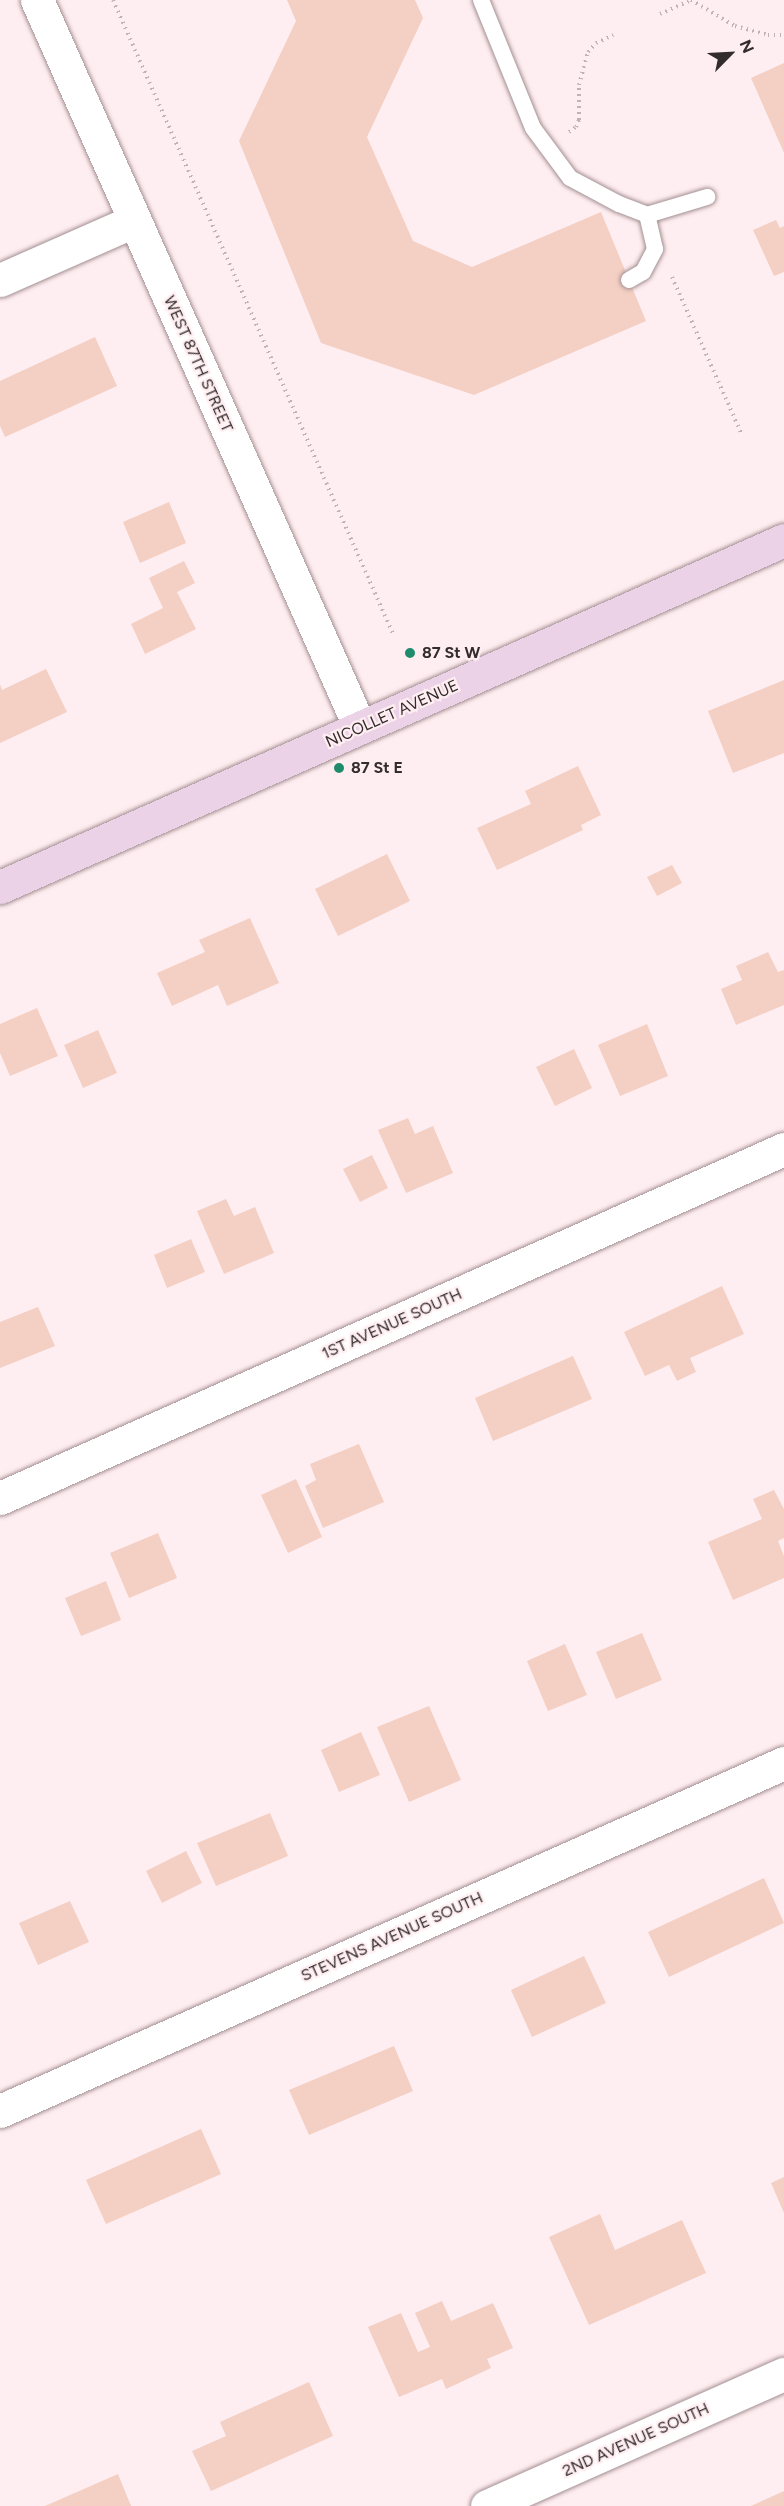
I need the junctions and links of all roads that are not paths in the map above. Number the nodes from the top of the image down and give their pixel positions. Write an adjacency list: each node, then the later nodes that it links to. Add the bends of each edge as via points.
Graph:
1 (37, 0): 5 (street, WEST 87TH STREET)
2 (481, 0): 4 (lane, via 533,128 570,178)
3 (707, 197): 4 (lane)
4 (647, 215): 7 (lane, via 655,249 643,272)
5 (134, 221): 6 (street); 9 (street, WEST 87TH STREET)
6 (0, 280)
7 (629, 280)
8 (784, 540): 9 (main road, NICOLLET AVENUE)
9 (360, 728): 10 (main road, NICOLLET AVENUE)
10 (0, 887)
11 (784, 1149): 12 (street, 1ST AVENUE SOUTH)
12 (0, 1498)
13 (784, 1763): 14 (street, STEVENS AVENUE SOUTH)
14 (0, 2111)
15 (784, 2374): 16 (street, 2ND AVENUE SOUTH)
16 (487, 2506)

